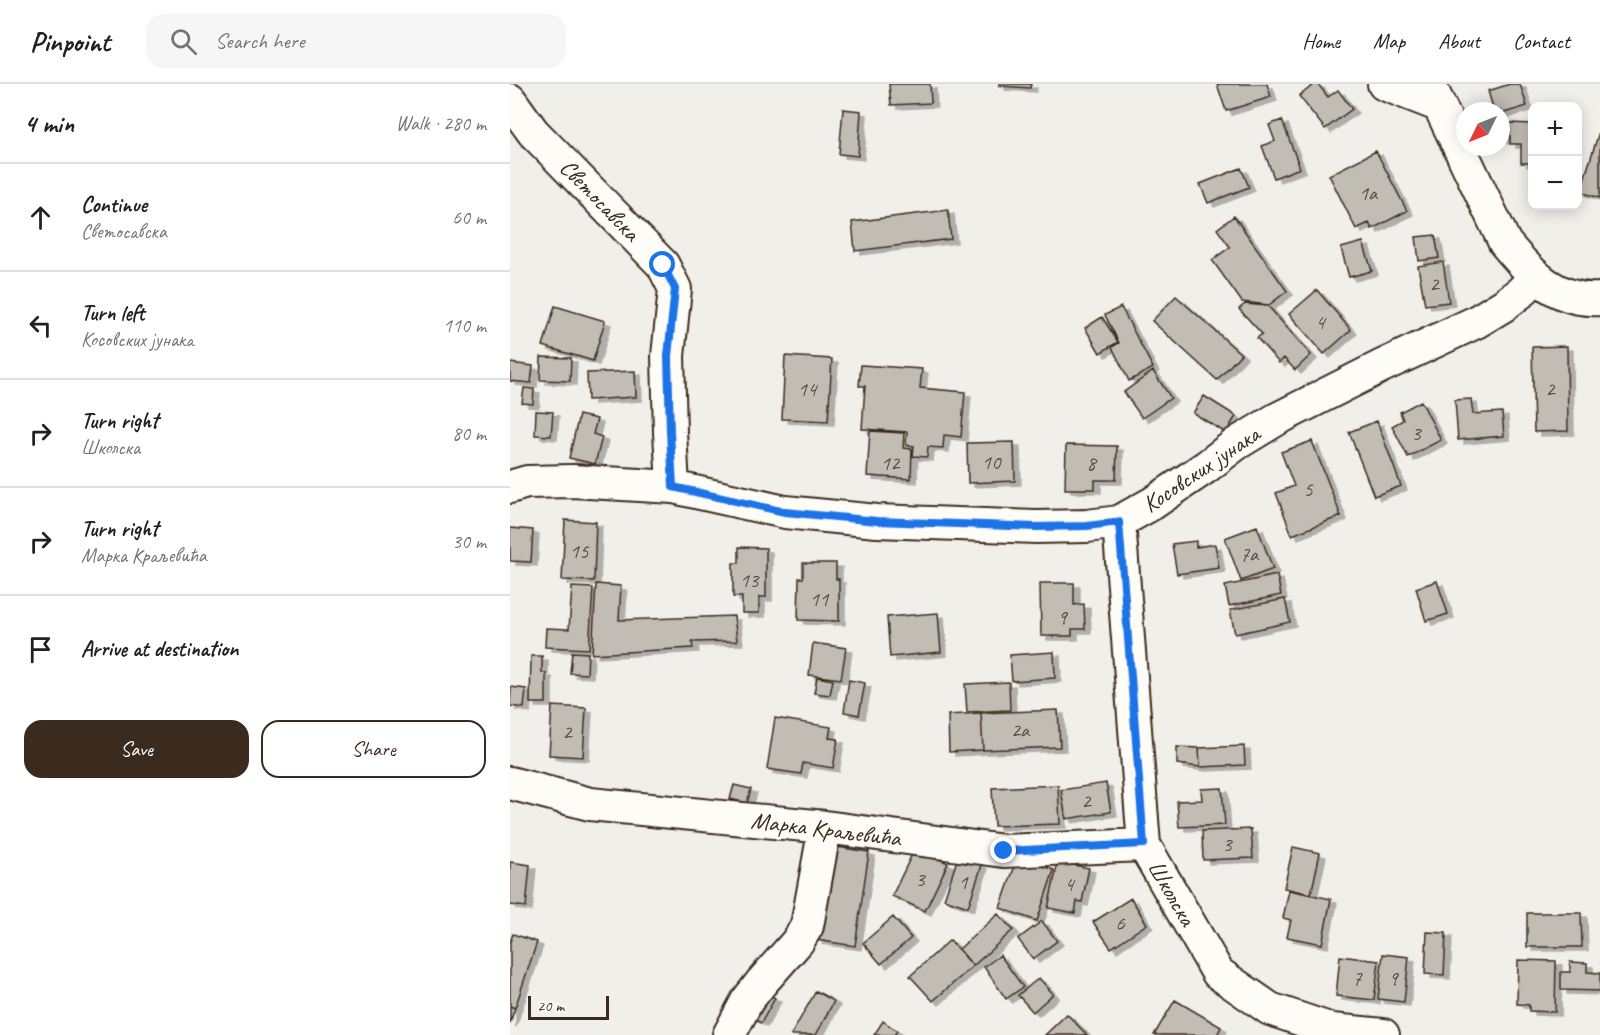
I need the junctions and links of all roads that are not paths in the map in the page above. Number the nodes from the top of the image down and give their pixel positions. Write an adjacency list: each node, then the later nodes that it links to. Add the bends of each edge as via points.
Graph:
1 (1384, 84): 2 (street)
2 (1433, 94): 4 (street, via 1505,243)
3 (510, 100): 7 (street, Светосавска, via 533,132 663,265 675,289 668,356)
4 (1536, 276): 5 (street, via 1552,289 1573,297); 8 (street, Косовских јунака, via 1521,292 1476,322 1277,418)
5 (1600, 299)
6 (510, 487): 7 (street, Косовских јунака, via 527,482 572,481)
7 (673, 487): 8 (street, Косовских јунака, via 785,512 877,521 1036,527)
8 (1119, 522): 11 (street, Школска)
9 (510, 783): 10 (street, Марка Краљевића, via 590,804)
10 (825, 827): 11 (street, Марка Краљевића, via 1004,851); 12 (street, via 807,926 747,1001)
11 (1144, 844): 13 (street, Школска, via 1218,973 1270,1008 1332,1030)
12 (729, 1035)
13 (1383, 1035)

